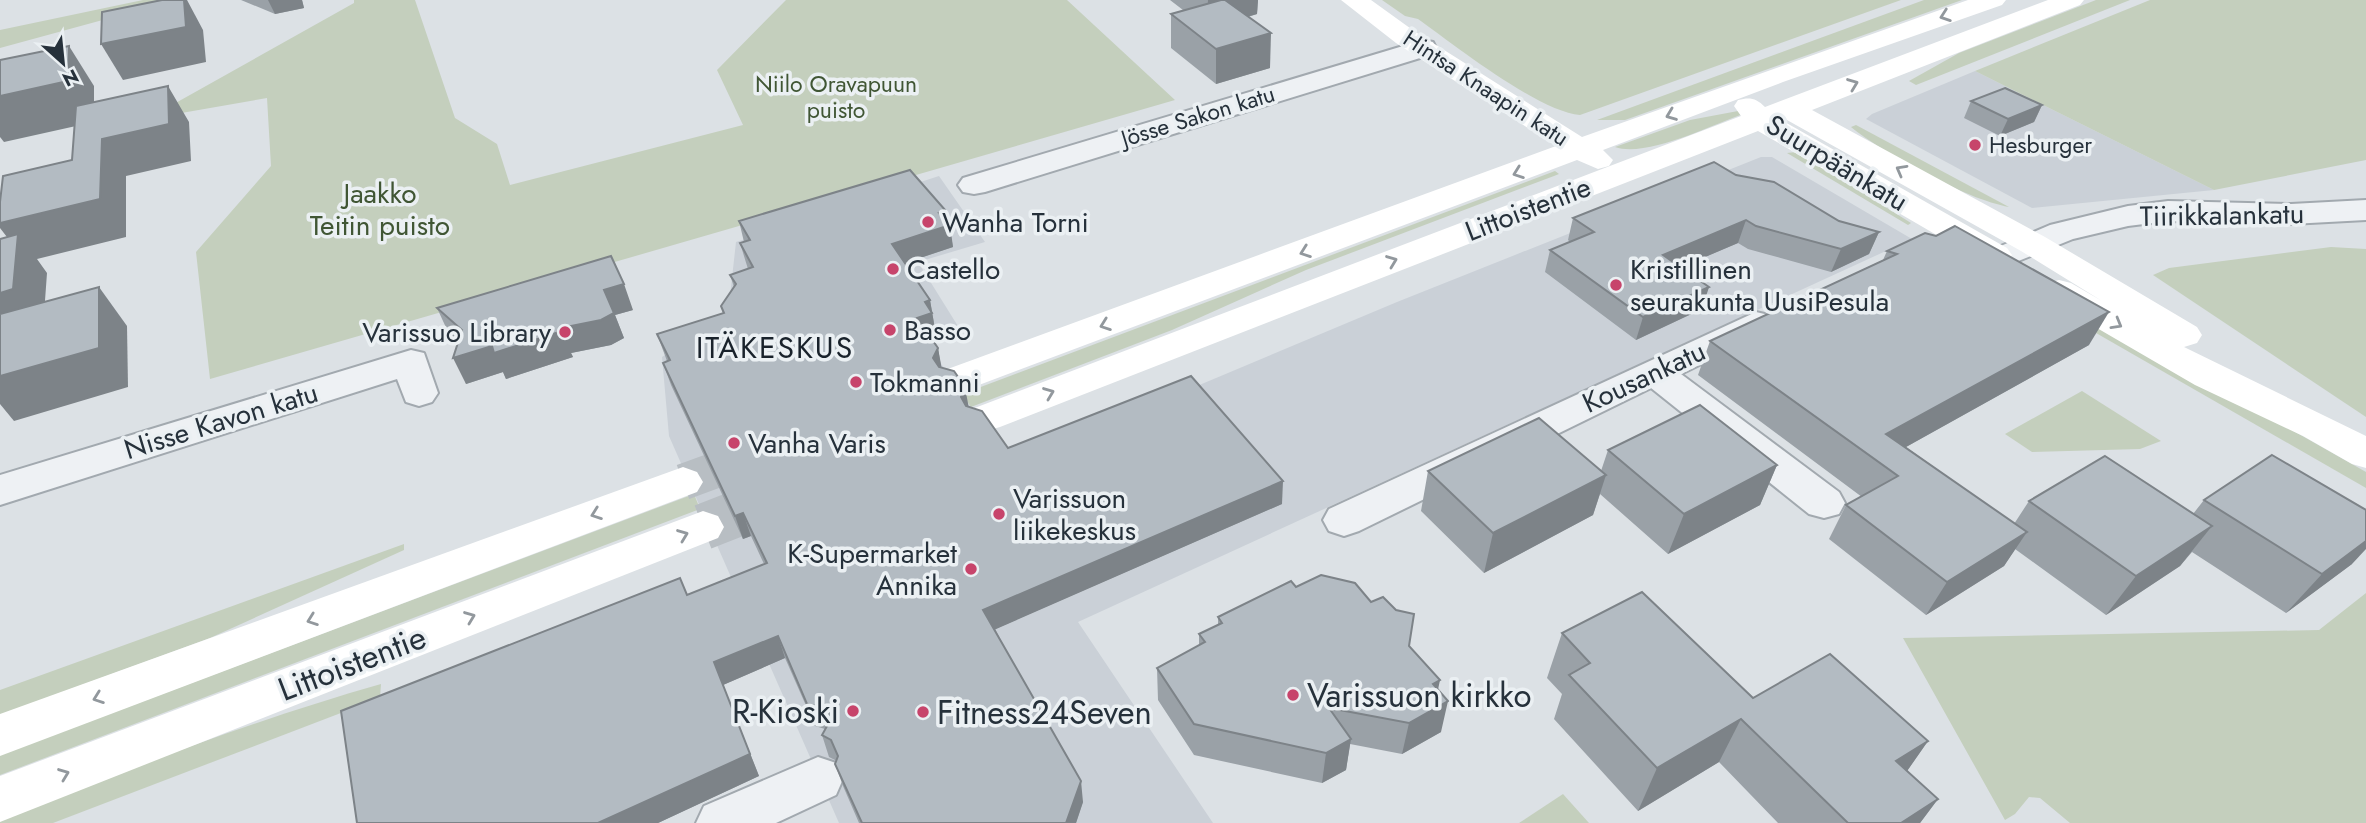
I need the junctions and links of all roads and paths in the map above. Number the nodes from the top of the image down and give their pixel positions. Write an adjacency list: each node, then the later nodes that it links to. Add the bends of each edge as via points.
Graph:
1 (1354, 0): 4 (main road, Hintsa Knaapin katu)
2 (1993, 0): 5 (main road, Littoistentie, one-way to 5)
3 (2071, 0): 6 (main road, Littoistentie, one-way to 3)
4 (1423, 48): 7 (main road, Hintsa Knaapin katu); 9 (street, Jösse Sakon katu)
5 (1735, 91): 6 (main road, Suurpäänkatu); 7 (main road, Littoistentie, one-way to 7)
6 (1775, 115): 8 (main road, Littoistentie); 11 (main road, Suurpäänkatu)
7 (1582, 149): 8 (main road, Hintsa Knaapin katu); 16 (main road, Littoistentie, one-way to 16)
8 (1620, 174): 18 (main road, Littoistentie, one-way to 8)
9 (974, 185)
10 (2366, 210): 13 (street, Tiirikkalankatu, via 2281,214 2168,211 2062,232)
11 (1965, 222): 12 (street); 13 (main road, Suurpäänkatu)
12 (1914, 245)
13 (2017, 251): 19 (main road, Suurpäänkatu, via 2234,366 2317,426)
14 (1781, 311): 15 (street, Kousankatu)
15 (1656, 373): 22 (street); 23 (street, Kousankatu)
16 (958, 379)
17 (419, 393): 21 (street, Nisse Kavon katu, via 411,362)
18 (986, 418)
19 (2366, 454)
20 (683, 482): 25 (main road, Littoistentie, one-way to 25)
21 (0, 490)
22 (1824, 503)
23 (1344, 520)
24 (703, 527): 27 (main road, Littoistentie, one-way to 24)
25 (0, 734)
26 (818, 779): 28 (street)
27 (0, 799)
28 (722, 823)

